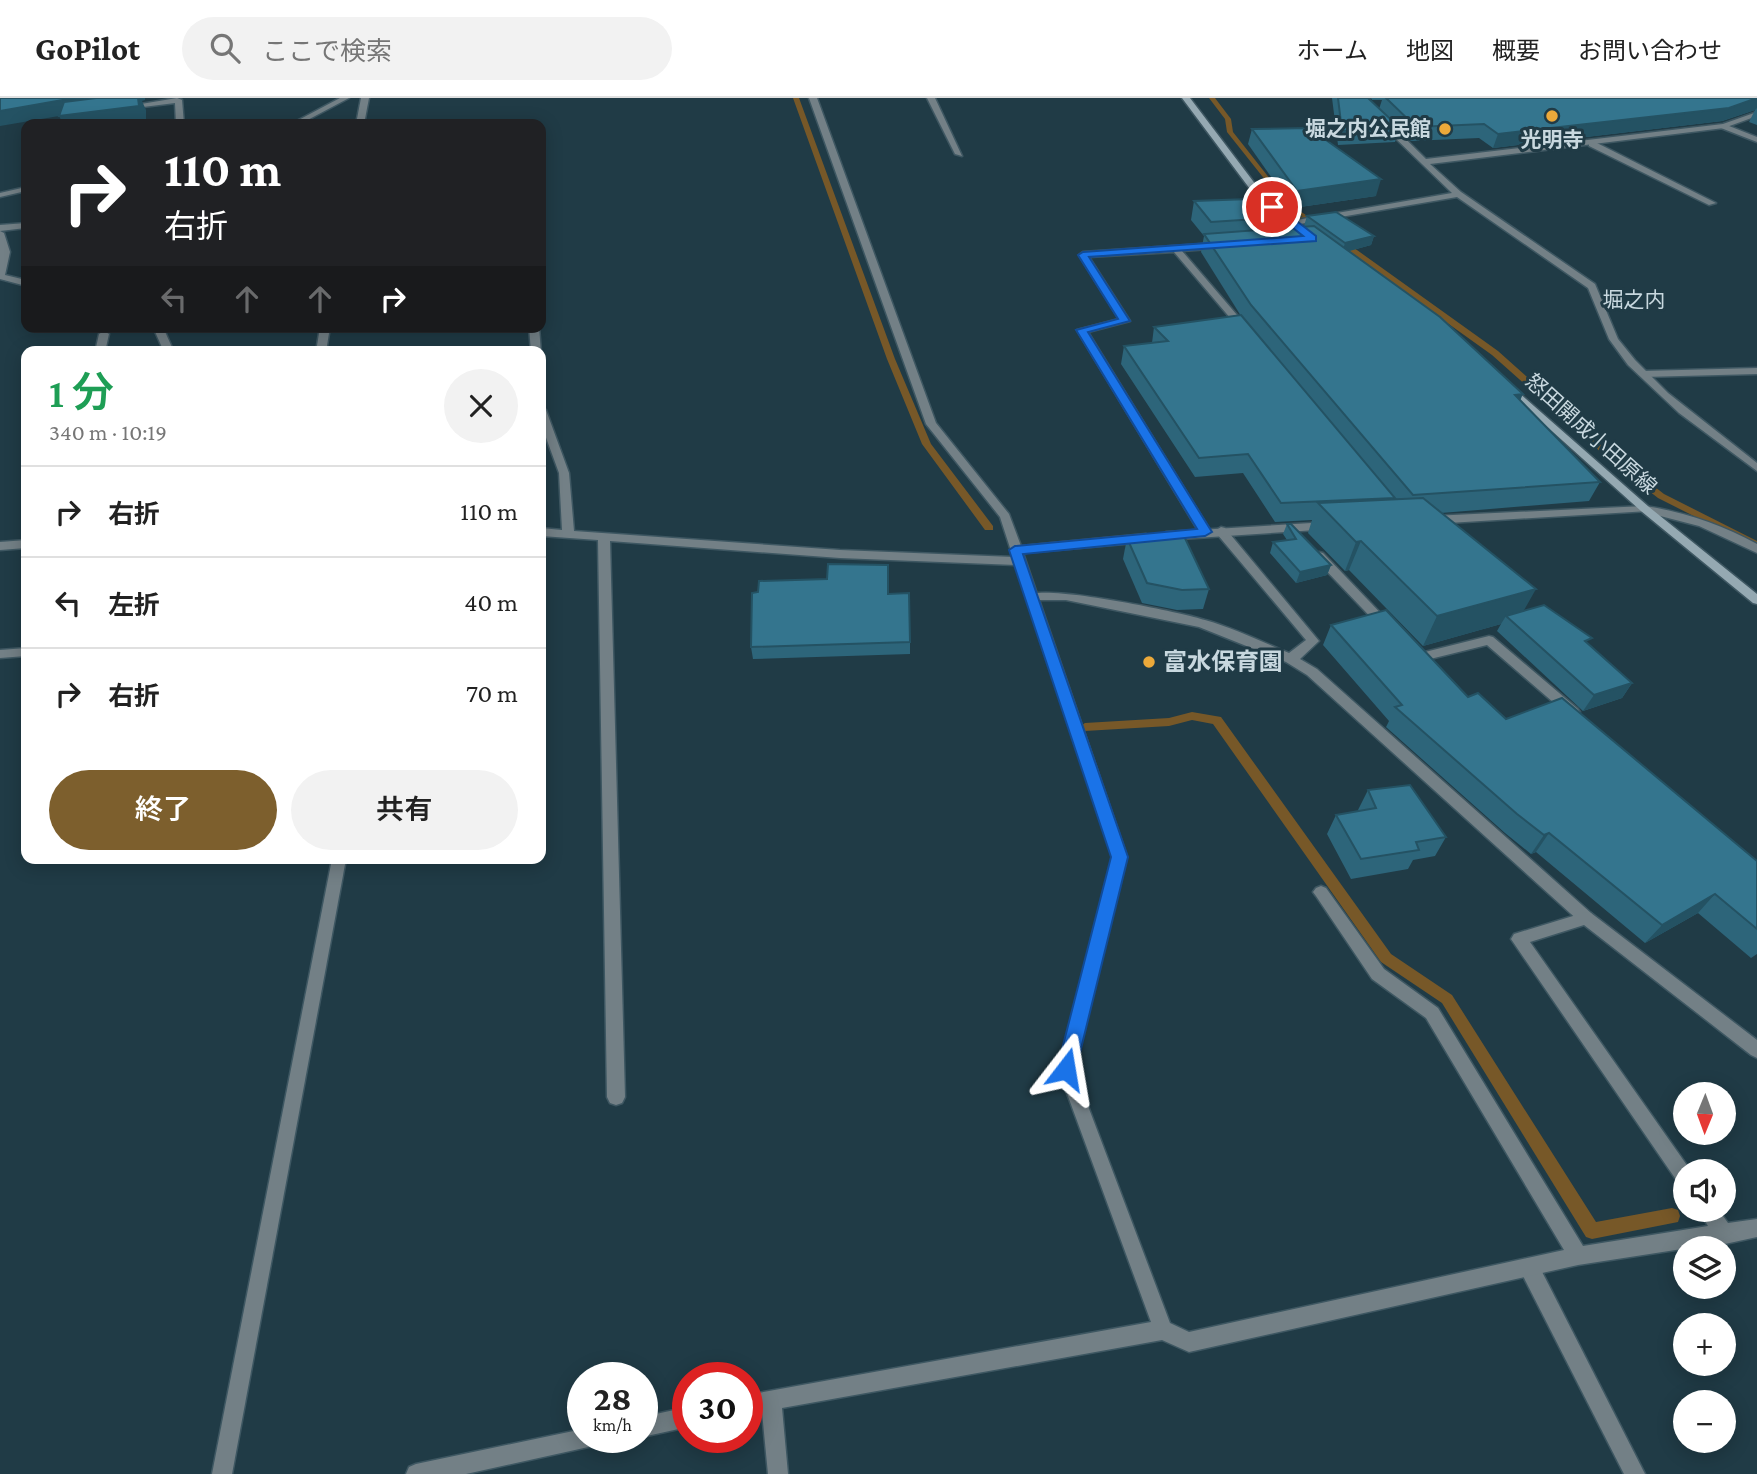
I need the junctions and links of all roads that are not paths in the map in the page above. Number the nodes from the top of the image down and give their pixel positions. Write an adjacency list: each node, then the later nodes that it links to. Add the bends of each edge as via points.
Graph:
1 (345, 98): 11 (street)
2 (365, 98): 12 (street)
3 (813, 98): 49 (street, via 931,424 1005,516)
4 (931, 98): 16 (street)
5 (1186, 98): 22 (main road, via 1256,191)
6 (1366, 101): 7 (street); 17 (street)
7 (1380, 104)
8 (111, 109): 10 (street, via 178,100)
9 (1757, 114): 13 (street)
10 (180, 119)
11 (305, 119)
12 (361, 119)
13 (1724, 126): 14 (street); 15 (street)
14 (1757, 140)
15 (1592, 144): 17 (street); 21 (street)
16 (959, 154)
17 (1424, 162): 19 (street)
18 (21, 190): 20 (street)
19 (1458, 194): 22 (street); 33 (street, via 1592,286 1604,323)
20 (0, 195)
21 (1712, 203)
22 (1296, 226)
23 (21, 227): 24 (street)
24 (0, 230): 27 (street, via 6,252)
25 (1230, 245): 26 (street)
26 (1176, 249): 30 (street); 42 (street, via 1083,255 1125,321 1082,330)
27 (0, 276): 28 (street)
28 (21, 282)
29 (104, 334): 31 (street)
30 (1253, 339)
31 (101, 346)
32 (1757, 371): 33 (street)
33 (1643, 374): 36 (street)
34 (1495, 375): 37 (main road, 怒田開成小田原線)
35 (546, 424): 43 (street, via 564,473)
36 (1757, 468)
37 (1645, 509): 38 (street); 48 (street, via 1677,514); 51 (main road, 怒田開成小田原線)
38 (1415, 521)
39 (1346, 525): 45 (street)
40 (1221, 531): 42 (street); 45 (street); 54 (street, via 1313,641)
41 (546, 532): 43 (street)
42 (1205, 532): 49 (street)
43 (568, 534): 44 (street)
44 (604, 538): 49 (street, via 839,554); 60 (street)
45 (1301, 538): 55 (street, via 1418,658 1489,640)
46 (21, 544): 47 (street)
47 (0, 545)
48 (1757, 549)
49 (1017, 556): 50 (street)
50 (1033, 596): 54 (street, via 1066,596 1202,623); 67 (street, via 1120,857 1066,1069)
51 (1757, 600)
52 (21, 652): 53 (street)
53 (0, 654)
54 (1291, 659): 58 (street, via 1312,672)
55 (1583, 720)
56 (338, 864): 71 (street)
57 (1321, 892): 65 (street, via 1378,974 1432,1013)
58 (1586, 918): 59 (street); 61 (street, via 1519,939)
59 (1757, 1050)
60 (616, 1097)
61 (1673, 1161)
62 (1716, 1222): 64 (street)
63 (1755, 1230): 64 (street)
64 (1725, 1235): 65 (street)
65 (1578, 1256): 66 (street)
66 (1529, 1266): 67 (street, via 1189,1342); 74 (street)
67 (1163, 1330): 68 (street)
68 (771, 1400): 69 (street); 73 (street)
69 (763, 1402)
70 (567, 1443): 72 (street)
71 (222, 1474)
72 (416, 1474)
73 (778, 1474)
74 (1635, 1474)

